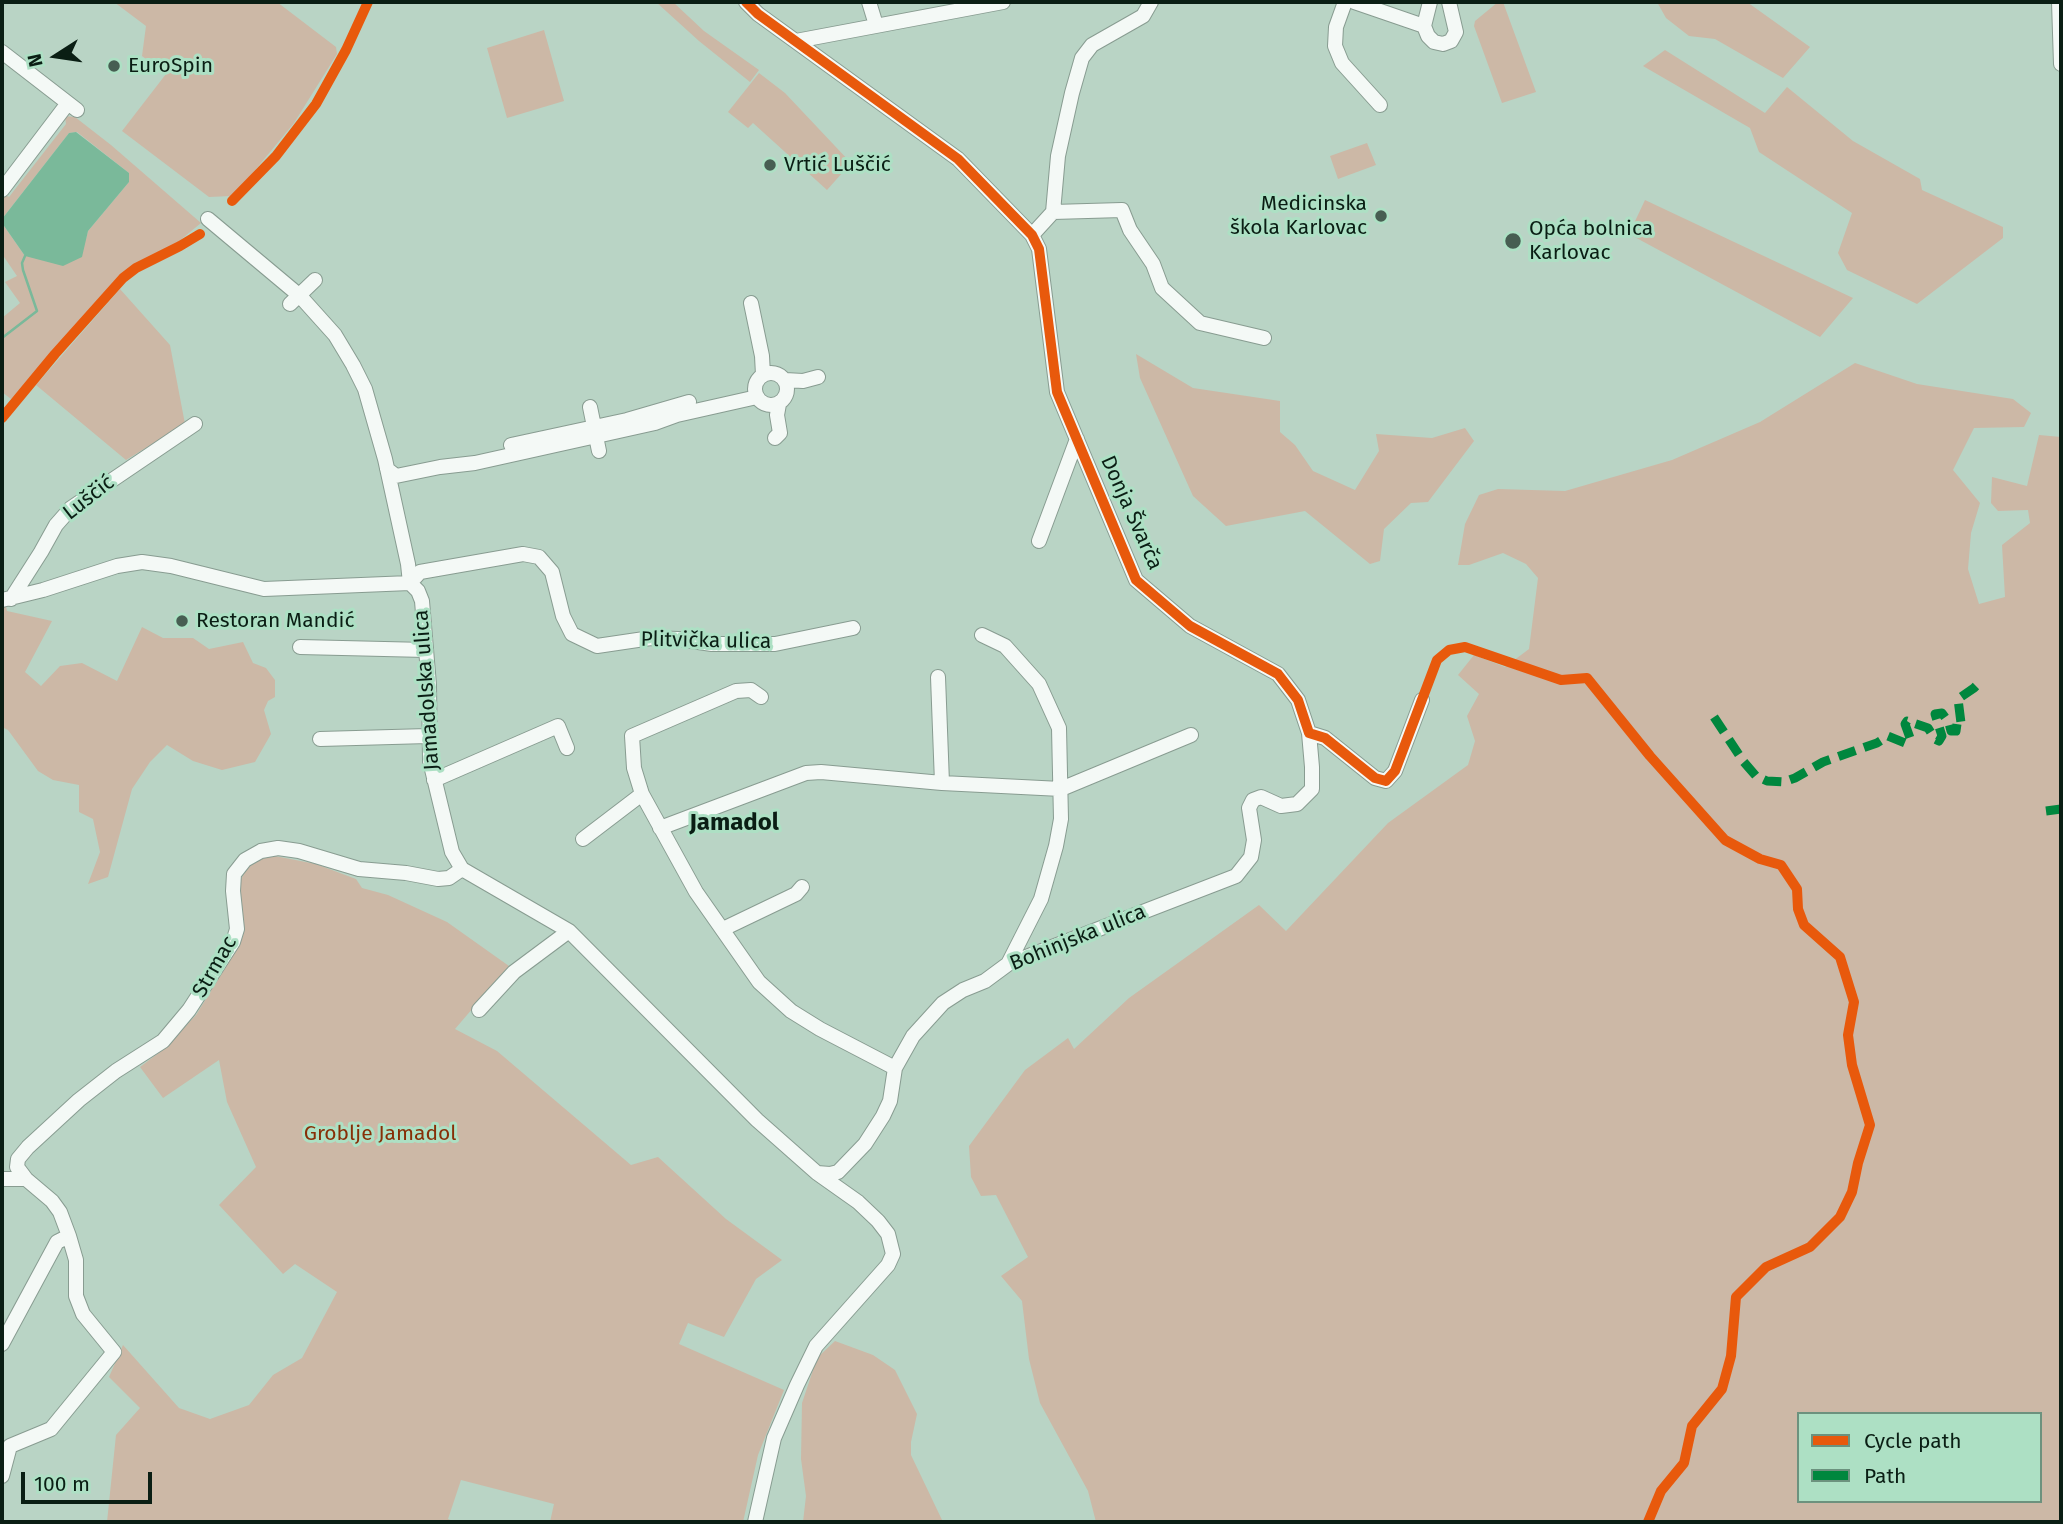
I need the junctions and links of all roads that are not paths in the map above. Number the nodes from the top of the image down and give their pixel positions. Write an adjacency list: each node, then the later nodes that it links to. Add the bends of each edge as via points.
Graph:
1 (746, 2): 12 (street)
2 (869, 2): 10 (street)
3 (1003, 2): 10 (street)
4 (1151, 2): 17 (street, via 1143,16 1093,45 1082,58 1058,156)
5 (1345, 2): 15 (street, via 1335,46 1342,63)
6 (1354, 2): 11 (street)
7 (1430, 2): 11 (street)
8 (1450, 2): 11 (street, via 1456,32 1451,41 1434,42)
9 (2059, 2): 14 (street)
10 (876, 25): 12 (street)
11 (1424, 26)
12 (796, 41): 19 (street, via 958,159)
13 (2, 52): 16 (street, via 72,107)
14 (2061, 64)
15 (1380, 105)
16 (2, 190)
17 (1053, 212): 19 (street); 21 (street, via 1122,210 1162,288 1200,323)
18 (211, 217): 33 (street, via 303,293 335,335 365,389)
19 (1032, 235): 31 (street, Donja Švarča, via 1039,249 1057,392)
20 (751, 303): 22 (street)
21 (1264, 338)
22 (768, 374): 24 (street, via 780,374); 25 (street, via 758,380)
23 (818, 377): 24 (street)
24 (786, 385): 27 (street)
25 (756, 393): 27 (street); 29 (street)
26 (590, 407): 29 (street)
27 (776, 408): 30 (street, via 780,433)
28 (195, 424): 36 (street, Luščić, via 71,508)
29 (595, 431): 32 (street); 33 (street, via 475,463)
30 (775, 438)
31 (1077, 439): 34 (street); 44 (street, Donja Švarča, via 1136,580 1190,626 1278,674 1298,700)
32 (599, 451)
33 (394, 467): 35 (street, via 393,497)
34 (1039, 541)
35 (410, 583): 36 (street, Jamadolska ulica, via 264,589 142,562); 37 (street, Plitvička ulica, via 420,572 523,554 539,557 552,572 572,634 597,646 651,638 775,644); 40 (street, Jamadolska ulica, via 422,601)
36 (6, 600)
37 (853, 628)
38 (982, 635): 51 (street, via 1005,646 1038,684 1059,729)
39 (300, 647): 40 (street)
40 (426, 650): 46 (street, Jamadolska ulica)
41 (939, 677): 50 (street)
42 (761, 696): 52 (street, via 751,690 736,691 632,736)
43 (1422, 701): 44 (street, via 1395,771 1386,780 1375,778 1325,738)
44 (1309, 733): 59 (street, Bohinjska ulica, via 1312,789 1297,804 1281,806 1261,797 1253,800 1249,808 1254,840 1251,857 1236,876)
45 (1191, 735): 51 (street)
46 (428, 736): 47 (street); 49 (street, Jamadolska ulica)
47 (320, 739)
48 (567, 748): 49 (street, via 558,726)
49 (433, 780): 55 (street, Jamadolska ulica, via 452,852)
50 (942, 783): 51 (street); 53 (street, via 806,773)
51 (1061, 789): 59 (street, via 1061,819 1049,873)
52 (642, 794): 53 (street); 54 (street)
53 (660, 828): 57 (street)
54 (583, 839)
55 (462, 869): 58 (street); 64 (street, Strmac, via 438,879 359,869 278,848 245,860 234,874 237,929 233,943 189,1010 163,1041 79,1100 28,1147 18,1159)
56 (802, 887): 57 (street)
57 (723, 929): 61 (street, via 760,982 791,1011)
58 (569, 931): 60 (street, via 514,972); 62 (street, via 757,1120)
59 (1009, 964): 61 (street, Bohinjska ulica, via 943,1003 913,1036)
60 (479, 1010)
61 (895, 1068): 62 (street, Bohinjska ulica, via 890,1101 865,1144 838,1172)
62 (817, 1173): 68 (street, via 878,1221 888,1234 893,1254 868,1290 816,1346 774,1438)
63 (2, 1179): 64 (street)
64 (26, 1179): 65 (street, via 60,1212)
65 (63, 1239): 66 (street); 67 (street, via 76,1260 76,1296 83,1314 114,1352 51,1429 10,1446)
66 (2, 1344)
67 (2, 1476)
68 (755, 1522)

